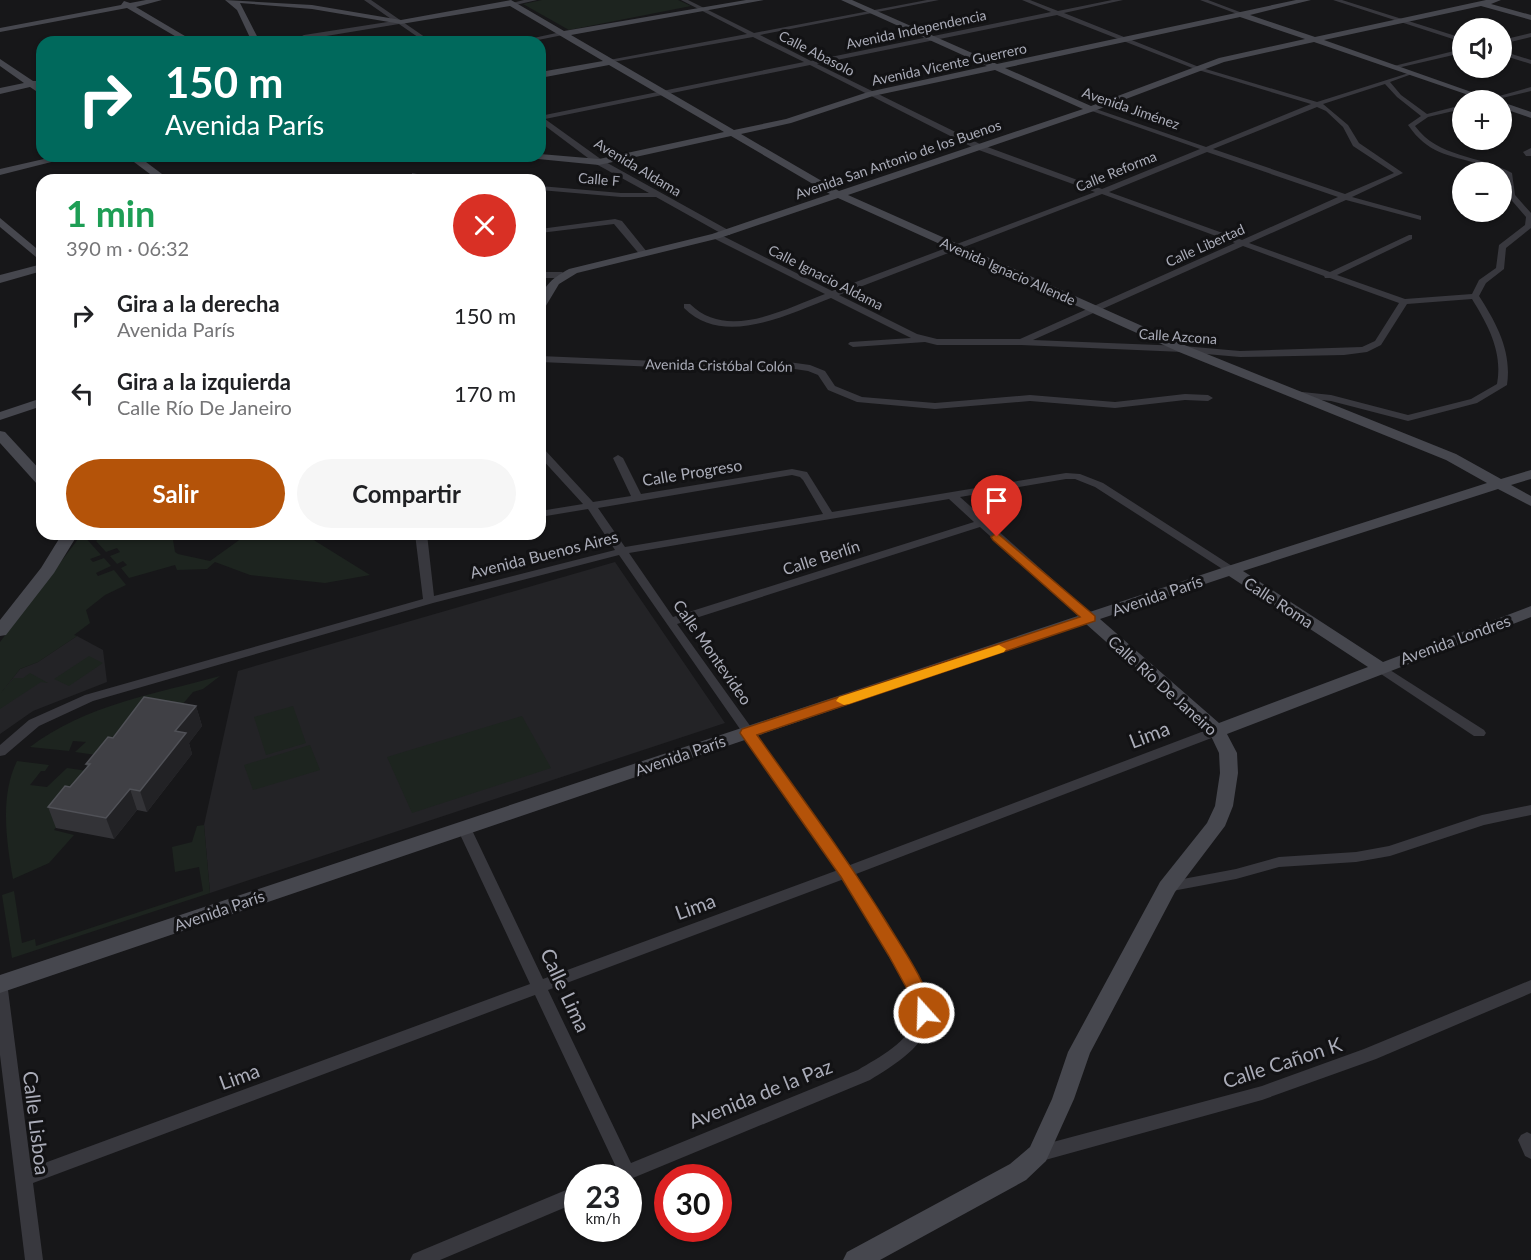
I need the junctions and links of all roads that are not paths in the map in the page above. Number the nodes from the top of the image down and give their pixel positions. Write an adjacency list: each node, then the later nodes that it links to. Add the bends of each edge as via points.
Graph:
1 (119, 0): 21 (main road)
2 (146, 0): 21 (main road)
3 (158, 0): 21 (main road)
4 (231, 0): 29 (main road, via 302,6); 35 (main road, via 241,9)
5 (367, 0): 29 (street)
6 (534, 0): 19 (street)
7 (684, 0): 23 (street, Calle Abasolo)
8 (746, 0): 22 (main road)
9 (760, 0): 22 (main road)
10 (844, 0): 24 (main road, Avenida Jiménez)
11 (936, 0): 24 (street)
12 (1025, 0): 25 (street)
13 (1120, 0): 25 (street, Avenida Independencia)
14 (1203, 0): 26 (street)
15 (1307, 0): 26 (main road, Avenida Vicente Guerrero)
16 (1336, 0): 28 (street)
17 (1471, 0): 20 (main road)
18 (1497, 0): 20 (main road, Avenida San Antonio de los Buenos)
19 (508, 2): 29 (main road); 31 (main road, Avenida Ignacio Allende)
20 (1482, 3): 27 (main road); 28 (main road, Avenida San Antonio de los Buenos)
21 (127, 5): 30 (main road); 34 (main road)
22 (719, 6): 23 (main road)
23 (702, 9): 31 (main road); 32 (street, Calle Abasolo)
24 (872, 12): 32 (street); 40 (main road, Avenida Jiménez)
25 (1058, 13): 40 (street, Avenida Independencia); 41 (street)
26 (1242, 14): 41 (main road, Avenida Vicente Guerrero); 42 (main road)
27 (1531, 18)
28 (1401, 21): 39 (street); 42 (main road, Avenida San Antonio de los Buenos)
29 (400, 22): 36 (street); 37 (street)
30 (0, 30)
31 (561, 34): 38 (street); 47 (main road, Avenida Ignacio Allende)
32 (753, 34): 47 (street); 49 (street, Calle Abasolo)
33 (1531, 35): 43 (street)
34 (178, 36)
35 (253, 36)
36 (322, 36)
37 (420, 36)
38 (546, 37)
39 (1452, 37)
40 (930, 38): 49 (street, Avenida Independencia); 50 (main road, Avenida Jiménez)
41 (1126, 39): 50 (main road, Avenida Vicente Guerrero); 52 (street)
42 (1314, 40): 51 (main road); 52 (main road, Avenida San Antonio de los Buenos)
43 (1512, 40)
44 (1452, 53): 51 (street)
45 (1512, 56): 48 (street)
46 (0, 62): 57 (main road)
47 (609, 62): 54 (main road); 62 (main road, Avenida Ignacio Allende)
48 (1531, 62)
49 (810, 63): 62 (street, Avenida Independencia); 63 (street, Calle Abasolo)
50 (995, 67): 63 (main road, Avenida Vicente Guerrero); 67 (main road, Avenida Jiménez)
51 (1393, 67): 53 (main road)
52 (1197, 68): 65 (street); 67 (main road, Avenida San Antonio de los Buenos)
53 (1410, 73): 55 (street, Calle Reforma); 60 (main road)
54 (546, 74)
55 (1386, 81): 65 (street, Calle Reforma); 70 (street)
56 (36, 83): 57 (main road)
57 (31, 84): 58 (main road); 61 (main road)
58 (36, 88)
59 (1531, 89): 64 (street)
60 (1460, 90)
61 (0, 91)
62 (662, 93): 71 (street, Avenida Independencia); 73 (main road, Avenida Ignacio Allende)
63 (871, 94): 73 (main road, Avenida Vicente Guerrero, via 806,116); 74 (street, Calle Abasolo)
64 (1512, 94)
65 (1317, 104): 75 (street, Calle Reforma); 86 (street, Calle Libertad, via 1346,126 1356,144 1399,173)
66 (1512, 108): 69 (main road)
67 (1091, 109): 74 (main road, Avenida San Antonio de los Buenos); 75 (street, Avenida Jiménez)
68 (1452, 110): 70 (street)
69 (1531, 115)
70 (1426, 116): 90 (street, via 1411,125 1415,134 1437,150 1491,165 1509,175 1510,195 1530,217 1529,226)
71 (546, 117)
72 (546, 122): 79 (street, Avenida Aldama)
73 (728, 133): 79 (main road, Avenida Vicente Guerrero); 85 (main road, Avenida Ignacio Allende)
74 (979, 147): 83 (street, Calle Abasolo); 85 (main road, Avenida San Antonio de los Buenos)
75 (1208, 148): 83 (street, Calle Reforma); 86 (street, Avenida Jiménez)
76 (546, 157): 79 (main road, Avenida Vicente Guerrero)
77 (44, 162): 80 (main road)
78 (140, 162): 81 (main road)
79 (599, 162): 84 (street, Avenida Aldama)
80 (0, 172)
81 (156, 174)
82 (546, 189): 84 (street, Calle F)
83 (1101, 192): 94 (street, Calle Abasolo); 95 (street, Calle Reforma)
84 (655, 195): 92 (street, Avenida Aldama)
85 (839, 195): 92 (main road, Avenida San Antonio de los Buenos); 95 (main road, Avenida Ignacio Allende)
86 (1342, 196): 87 (street, Avenida Jiménez); 94 (street, Calle Libertad)
87 (1418, 218)
88 (0, 221): 96 (main road)
89 (546, 230): 97 (street, via 615,221)
90 (1521, 232): 91 (street); 105 (street, via 1503,247 1500,269 1482,282)
91 (1531, 233)
92 (721, 235): 97 (main road, Avenida San Antonio de los Buenos); 103 (street, Calle Ignacio Aldama)
93 (1409, 237): 101 (street)
94 (1240, 244): 101 (street, Calle Abasolo); 108 (street, Calle Libertad)
95 (957, 248): 103 (street, Calle Reforma); 108 (main road, Avenida Ignacio Allende)
96 (36, 254)
97 (644, 254): 100 (main road, Avenida San Antonio de los Buenos)
98 (36, 269): 102 (main road)
99 (546, 275): 100 (street)
100 (562, 275): 104 (main road)
101 (1328, 276): 106 (street, Calle Abasolo)
102 (0, 279)
103 (832, 295): 107 (street, Calle Reforma, via 753,323 703,319 693,315); 109 (street, Calle Ignacio Aldama)
104 (546, 296)
105 (1475, 296): 106 (street); 114 (street, via 1500,345 1504,377 1502,385 1474,401 1408,418 1331,398)
106 (1404, 302): 112 (street, Calle Azcona, via 1378,344 1364,350 1271,356)
107 (687, 306)
108 (1094, 309): 110 (street, Calle Libertad); 112 (main road, Avenida Ignacio Allende)
109 (925, 340): 110 (street, Calle Azcona); 111 (street, Calle Azcona)
110 (1021, 342): 112 (street, Calle Azcona)
111 (853, 345)
112 (1183, 349): 114 (main road, Avenida Ignacio Allende)
113 (546, 359): 115 (street, Avenida Cristóbal Colón, via 680,365 782,364 822,373 831,388 860,400 935,406 1019,398 1114,405)
114 (1292, 394): 124 (main road, Avenida Ignacio Allende, via 1451,457)
115 (1208, 398)
116 (36, 404): 117 (main road)
117 (0, 416)
118 (0, 435): 121 (main road)
119 (546, 457): 128 (street, Calle Montevideo)
120 (618, 458): 126 (street)
121 (36, 474)
122 (1531, 474): 124 (main road, Avenida París)
123 (1076, 476): 125 (street, Avenida Buenos Aires); 135 (street, Calle Roma, via 1099,485)
124 (1498, 483): 127 (main road, Avenida Ignacio Allende); 135 (main road, Avenida París)
125 (951, 495): 130 (street, Avenida Buenos Aires); 131 (street, Calle Río De Janeiro)
126 (638, 498): 128 (street, Calle Progreso); 130 (street, Calle Progreso, via 798,472 807,478)
127 (1531, 502)
128 (591, 506): 129 (street, Calle Progreso); 134 (street, Calle Montevideo)
129 (546, 513)
130 (828, 514): 134 (street, Avenida Buenos Aires)
131 (981, 524): 138 (street, Calle Río De Janeiro); 139 (street, Calle Berlín)
132 (66, 540): 140 (main road)
133 (422, 540): 136 (street)
134 (623, 551): 136 (street, Avenida Buenos Aires); 139 (street, Calle Montevideo)
135 (1231, 570): 138 (main road, Avenida París); 141 (main road, Calle Roma)
136 (429, 601): 145 (street, Avenida Buenos Aires, via 89,698 34,723)
137 (1531, 611): 141 (main road, Avenida Londres)
138 (1090, 618): 142 (main road, Calle Río De Janeiro); 143 (main road, Avenida París)
139 (670, 622): 143 (street, Calle Montevideo)
140 (0, 631)
141 (1379, 667): 142 (main road, Lima); 144 (street, Calle Roma)
142 (1217, 731): 148 (street, Lima); 149 (main road, Calle Río De Janeiro, via 1228,753 1224,806 1215,826)
143 (747, 733): 147 (main road, Avenida París); 148 (street, Calle Montevideo)
144 (1479, 733)
145 (0, 752)
146 (1531, 810): 149 (street, via 1482,820 1390,851 1279,862)
147 (464, 828): 150 (main road, Avenida París); 151 (street, Calle Lima)
148 (847, 872): 151 (street, Lima); 154 (street, Calle Montevideo, via 921,998 924,1013)
149 (1167, 887): 155 (main road, Calle Río De Janeiro, via 1079,1052)
150 (0, 984)
151 (541, 986): 156 (street, Calle Lima); 158 (street, Lima)
152 (1531, 986): 155 (street, Calle Cañon K, via 1370,1054 1263,1093)
153 (0, 990): 158 (street, Calle Lisboa)
154 (915, 1037): 157 (street, Avenida de la Paz, via 892,1058 864,1074)
155 (1038, 1154): 162 (main road, via 1018,1172)
156 (616, 1164)
157 (642, 1166)
158 (23, 1179): 160 (street, Calle Lisboa)
159 (564, 1199): 161 (street)
160 (33, 1260)
161 (419, 1260)
162 (856, 1260)

